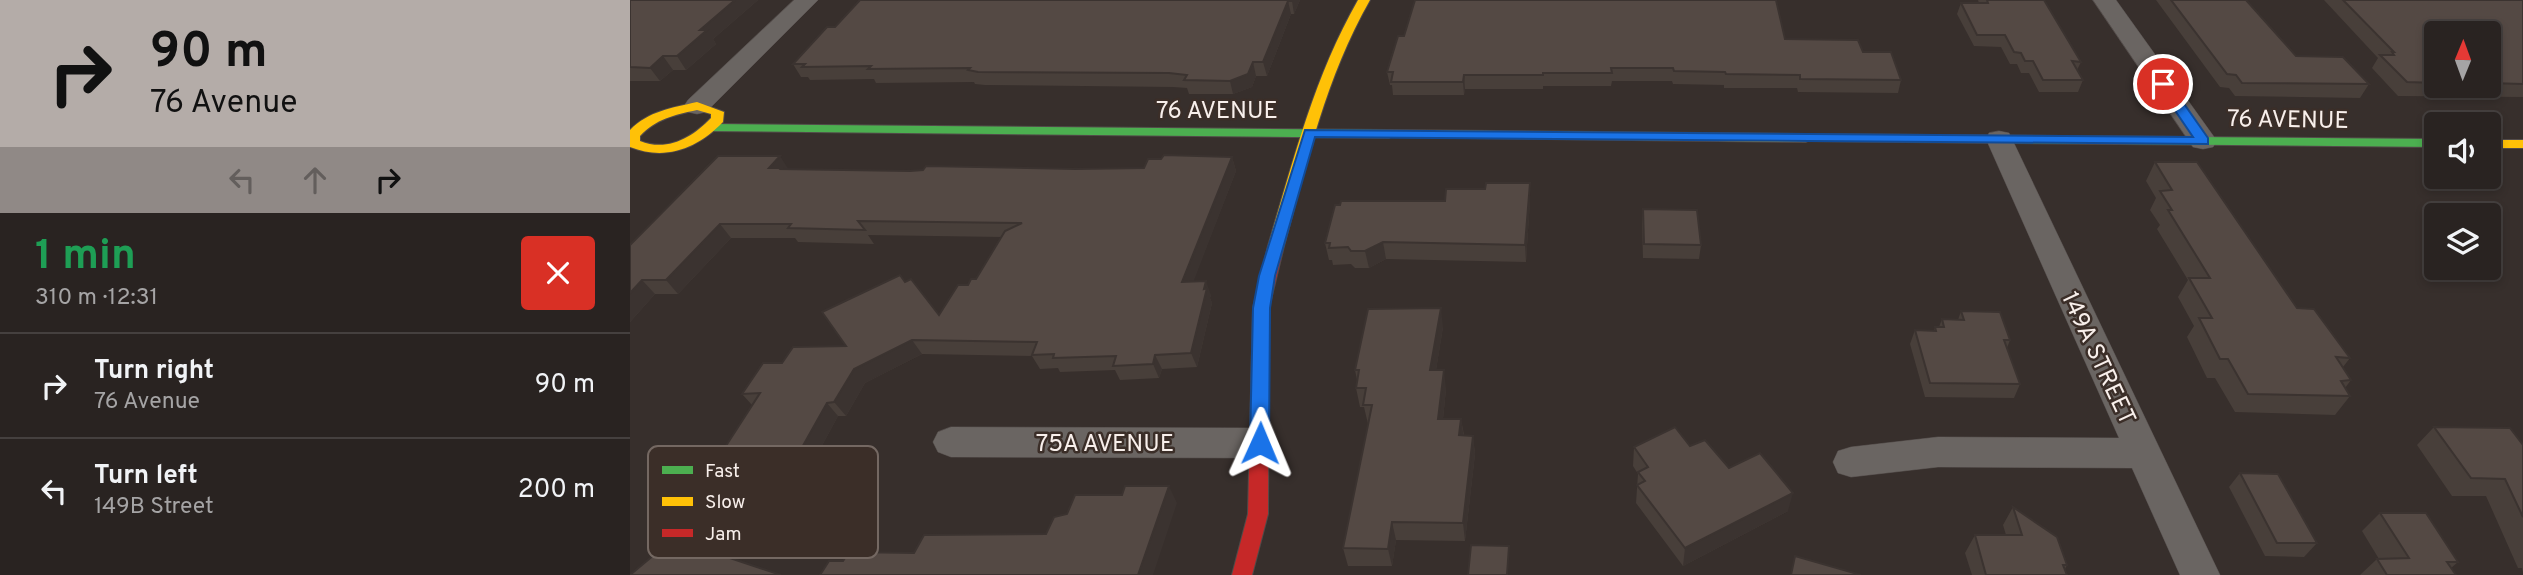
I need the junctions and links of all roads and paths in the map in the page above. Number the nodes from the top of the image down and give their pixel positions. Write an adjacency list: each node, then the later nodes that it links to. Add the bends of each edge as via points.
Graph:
1 (807, 0): 4 (street)
2 (1364, 0): 7 (street, via 1343,34)
3 (2104, 0): 9 (street)
4 (697, 106): 5 (street, via 666,112); 6 (street, via 717,112)
5 (635, 127): 13 (street, via 633,143)
6 (712, 128): 7 (street, 76 AVENUE); 13 (street, via 692,141)
7 (1310, 133): 8 (street, 76 AVENUE); 16 (street, via 1261,308)
8 (1999, 139): 9 (street, 76 AVENUE); 17 (street, 149A STREET)
9 (2203, 141): 10 (street, 76 AVENUE)
10 (2424, 143)
11 (2501, 144): 12 (street)
12 (2523, 144)
13 (652, 150): 14 (street)
14 (635, 167)
15 (951, 442): 16 (street, 75A AVENUE)
16 (1260, 443): 19 (street, via 1258,514)
17 (2144, 453): 18 (street, via 1938,452); 20 (street, 149A STREET)
18 (1851, 462)
19 (1242, 575)
20 (2200, 575)

